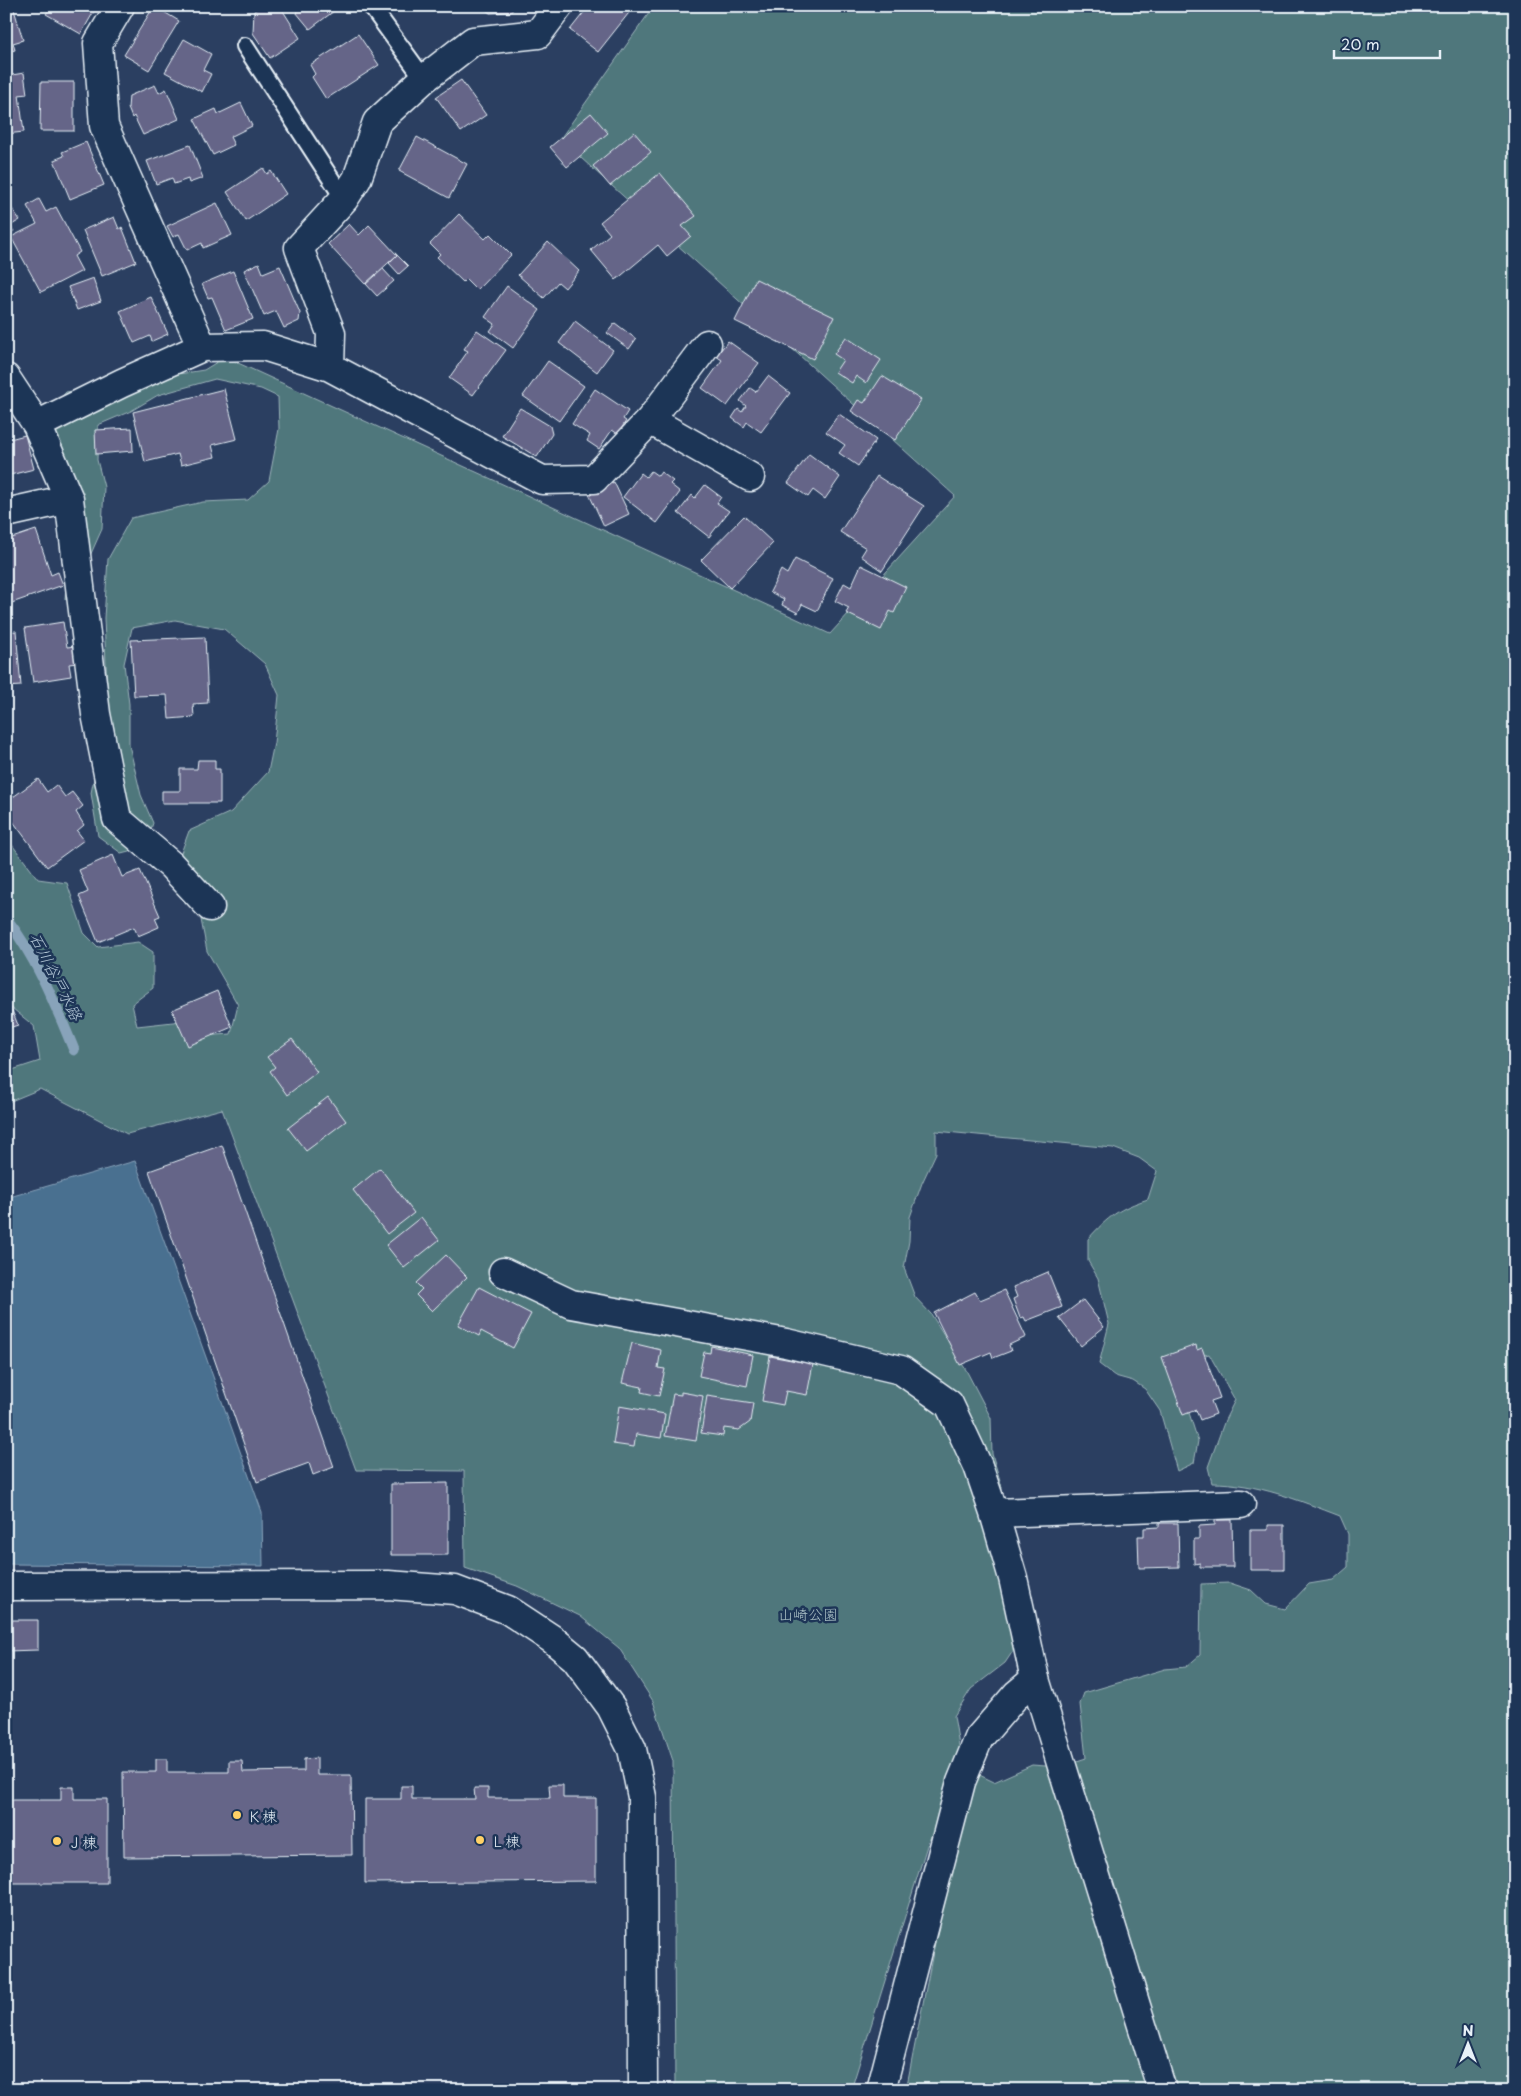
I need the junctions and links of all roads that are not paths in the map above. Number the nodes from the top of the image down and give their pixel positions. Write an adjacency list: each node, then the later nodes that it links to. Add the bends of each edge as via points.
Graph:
1 (120, 6): 8 (street, via 98,43 104,126)
2 (371, 6): 5 (lane)
3 (559, 6): 5 (street, via 538,34 473,41)
4 (244, 46): 6 (lane)
5 (424, 79): 6 (street, via 377,122 357,179)
6 (344, 198): 9 (street, via 299,248 331,333)
7 (707, 344): 11 (street)
8 (202, 347): 9 (street, via 263,346); 12 (street)
9 (330, 368): 11 (street, via 542,480 594,478)
10 (6, 378): 12 (street)
11 (650, 420): 13 (street)
12 (37, 425): 14 (street)
13 (750, 477)
14 (69, 499): 15 (street); 16 (street, via 96,714 117,819 171,865)
15 (6, 514)
16 (210, 907)
17 (503, 1272): 19 (street, via 571,1304 786,1343 901,1370 949,1404 978,1466)
18 (1240, 1504): 19 (street)
19 (994, 1513): 21 (street, via 1013,1578)
20 (6, 1586): 22 (street, via 388,1585 455,1590 508,1610 552,1639 575,1658 611,1707 632,1748 642,1797)
21 (1035, 1679): 23 (street, via 1017,1694 980,1738 961,1782); 24 (street)
22 (643, 2090)
23 (881, 2090)
24 (1162, 2090)

